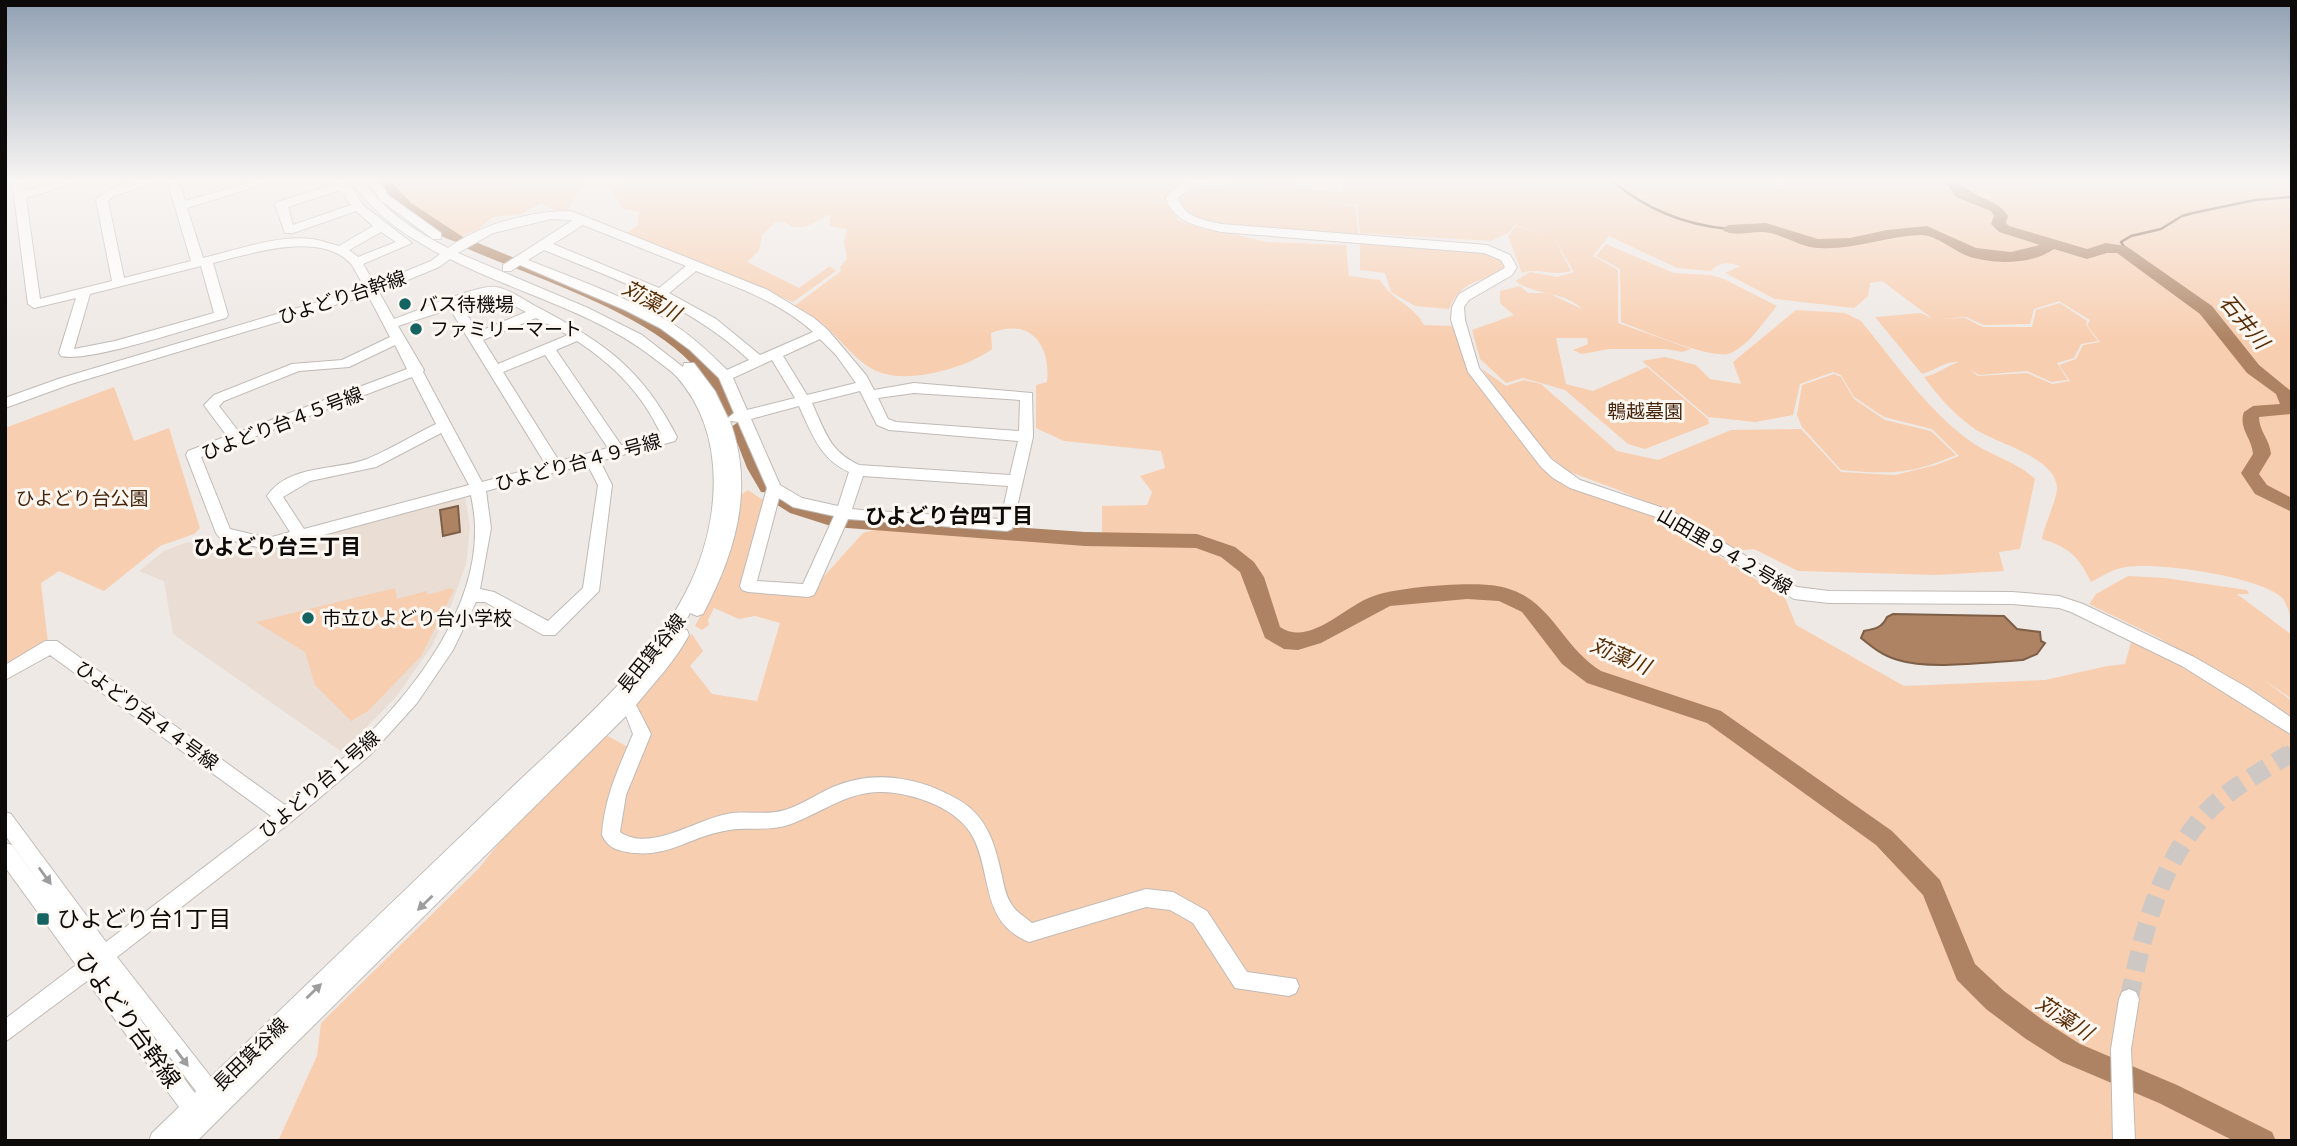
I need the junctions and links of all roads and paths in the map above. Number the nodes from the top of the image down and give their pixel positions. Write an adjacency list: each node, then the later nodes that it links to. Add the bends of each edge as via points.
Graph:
1 (25, 233): 21 (street, ひよどり台１号線, via 34,304)
2 (109, 233): 19 (street)
3 (191, 233): 15 (street)
4 (369, 233): 13 (street)
5 (391, 233): 16 (street, via 407,243)
6 (412, 233): 14 (street, 長田箕谷線)
7 (430, 233): 14 (street, 長田箕谷線)
8 (483, 233): 14 (street, ひよどり台幹線)
9 (562, 233): 12 (street)
10 (615, 233): 18 (street, ひよどり台幹線)
11 (1291, 233): 56 (street, 山田里９４２号線, via 1488,249 1506,258 1511,267 1508,272 1464,297 1458,320 1470,362 1482,383 1550,467 1575,484 1667,515 1794,593 2059,602 2185,661)
12 (544, 245): 17 (street); 22 (street)
13 (341, 250): 15 (street, ひよどり台１号線, via 312,243 281,244); 16 (street, ひよどり台１号線)
14 (451, 251): 17 (street, 長田箕谷線); 20 (street, ひよどり台幹線, via 411,276); 40 (street, 長田箕谷線, via 639,338 679,370)
15 (202, 262): 19 (street, ひよどり台１号線); 21 (street, via 221,314 116,345 66,353)
16 (356, 262): 20 (street, ひよどり台１号線)
17 (513, 265): 34 (street, via 630,307 665,325); 40 (street, 長田箕谷線, via 657,339 704,383)
18 (694, 266): 22 (street); 26 (street, ひよどり台幹線, via 763,293)
19 (119, 283): 21 (street, ひよどり台１号線)
20 (371, 287): 25 (street, ひよどり台１号線); 36 (street, ひよどり台幹線); 38 (street, ひよどり台幹線)
21 (84, 292)
22 (659, 294): 31 (street, via 715,323)
23 (453, 303): 24 (street, ひよどり台４９号線, via 496,291); 25 (street, ひよどり台４９号線); 28 (street)
24 (536, 313): 27 (street, ひよどり台４９号線); 28 (street)
25 (396, 331): 32 (street, ひよどり台１号線); 43 (street, ひよどり台４９号線, via 344,364 297,367 219,398 211,405)
26 (823, 333): 30 (street); 35 (street, ひよどり台幹線)
27 (578, 336): 29 (street); 44 (street, ひよどり台４９号線, via 636,380 654,402 670,437)
28 (475, 338): 33 (street)
29 (548, 349): 33 (street); 44 (street)
30 (775, 354): 31 (street); 37 (street)
31 (758, 361): 34 (street)
32 (417, 370): 41 (street, ひよどり台１号線); 43 (street, ひよどり台４５号線)
33 (495, 370): 46 (street)
34 (725, 376): 39 (street)
35 (867, 390): 37 (street); 42 (street, ひよどり台幹線, via 882,422 894,427); 42 (street, via 914,388 1027,396)
36 (5, 397)
37 (804, 401): 39 (street); 47 (street, via 825,448)
38 (5, 404)
39 (745, 416): 40 (street); 49 (street)
40 (719, 422): 55 (street, 長田箕谷線, via 736,468 733,519 723,557 683,632); 64 (street, 長田箕谷線, one-way to 40, via 619,695 681,620 710,557 720,520)
41 (445, 425): 50 (street, ひよどり台１号線); 52 (street, via 369,464 319,473 281,488 274,496)
42 (1026, 437): 48 (street)
43 (237, 439): 52 (street, ひよどり台４５号線, via 193,456 224,533 268,544)
44 (618, 452): 45 (street, ひよどり台４９号線)
45 (592, 460): 46 (street, ひよどり台４９号線); 53 (street, via 605,485 591,591 549,630 488,596)
46 (556, 468): 50 (street, ひよどり台４９号線)
47 (857, 470): 48 (street); 51 (street)
48 (1017, 481): 51 (street, via 1007,526)
49 (774, 488): 51 (street, via 807,507); 51 (street, via 748,586 808,591)
50 (478, 489): 52 (street, ひよどり台４５号線); 53 (street, ひよどり台１号線, via 483,528)
51 (843, 514)
52 (300, 535)
53 (471, 595): 57 (street, ひよどり台１号線, via 447,645 411,698 364,750)
54 (5, 673): 57 (street, ひよどり台４４号線, via 51,646)
55 (626, 705): 61 (street, via 642,734 612,809 611,835 619,842 652,846 729,822 776,821 864,785 915,789 941,800 979,828 1003,909 1028,933 1146,898 1173,901 1200,917 1242,981); 64 (street, 長田箕谷線, one-way to 64)
56 (2292, 728)
57 (285, 816): 60 (street, ひよどり台１号線)
58 (5, 820): 60 (street, ひよどり台幹線, one-way to 60)
59 (5, 852): 60 (street, ひよどり台幹線)
60 (97, 961): 63 (street, ひよどり台１号線); 64 (street, ひよどり台幹線, via 183,1096)
61 (1289, 986)
62 (2129, 999): 67 (street, via 2121,1049)
63 (5, 1032)
64 (208, 1106): 65 (street, 長田箕谷線); 66 (street, 長田箕谷線)
65 (160, 1141)
66 (181, 1141)
67 (2124, 1141)

